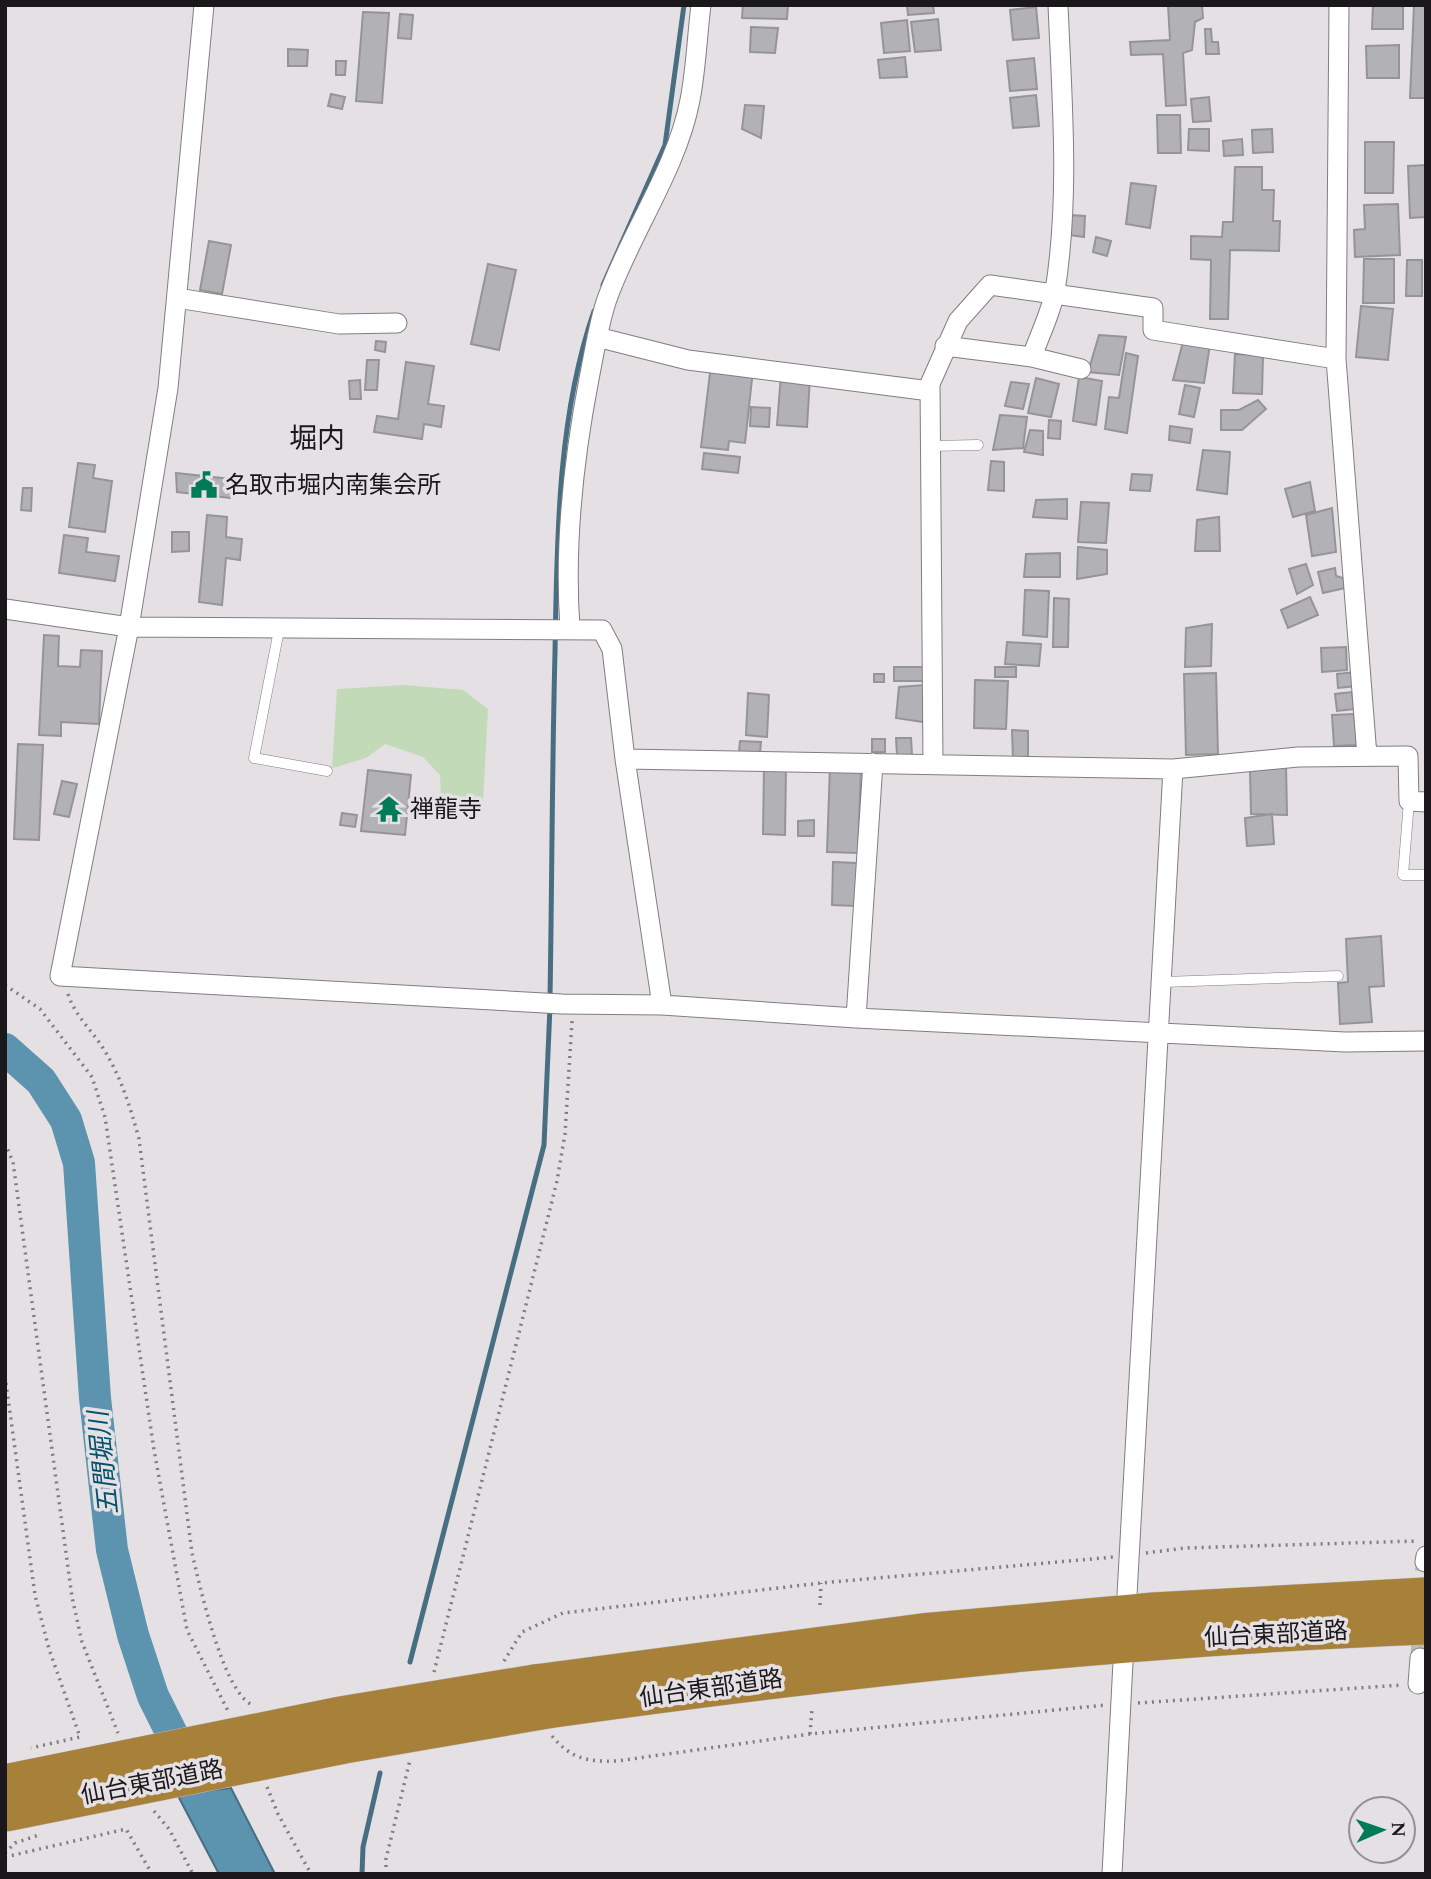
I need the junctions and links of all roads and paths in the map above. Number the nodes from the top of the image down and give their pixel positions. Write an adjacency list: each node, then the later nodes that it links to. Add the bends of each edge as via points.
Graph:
1 (204, 5): 6 (street)
2 (701, 5): 8 (street, via 690,102 606,302)
3 (1058, 5): 5 (street, via 1064,149)
4 (1339, 5): 11 (street)
5 (1054, 294): 9 (street, via 990,285 958,321); 10 (street); 11 (street, via 1153,308 1153,330)
6 (177, 298): 7 (street, via 339,324); 17 (street, via 168,388)
7 (397, 323)
8 (597, 337): 13 (street, via 688,360); 18 (street, via 572,485)
9 (945, 346): 10 (street); 13 (street)
10 (1032, 357): 12 (street)
11 (1336, 359): 20 (street)
12 (1081, 369)
13 (930, 391): 14 (street)
14 (930, 446): 15 (lane); 23 (street)
15 (978, 446)
16 (5, 609): 17 (street)
17 (129, 627): 19 (street); 28 (street)
18 (561, 628): 19 (street); 21 (street, via 602,630 612,649)
19 (278, 630): 25 (lane, via 254,758)
20 (1367, 756): 24 (street, via 1298,757); 26 (street, via 1408,756)
21 (625, 759): 22 (street); 33 (street)
22 (873, 762): 23 (street); 34 (street)
23 (933, 764): 24 (street)
24 (1173, 769): 30 (street)
25 (327, 771)
26 (1417, 802): 27 (lane, via 1403,875)
27 (1426, 876)
28 (60, 976): 32 (street); 52 (path, via 74,1013 118,1073 139,1139 192,1553 230,1678)
29 (1338, 976): 30 (lane)
30 (1163, 982): 35 (street)
31 (5, 985): 55 (path, via 40,1009 92,1077 105,1117 153,1450 187,1630 226,1712)
32 (559, 1003): 33 (street); 50 (path, via 565,1134 557,1181 433,1674)
33 (662, 1005): 34 (street)
34 (856, 1018): 35 (street)
35 (1161, 1034): 36 (street); 40 (street)
36 (1426, 1041)
37 (5, 1143): 58 (path, via 13,1162 72,1597 82,1642)
38 (5, 1376): 59 (path, via 36,1595 49,1649 80,1737)
39 (1426, 1541): 40 (path, via 1185,1548)
40 (1129, 1555): 43 (path); 44 (street)
41 (1426, 1556): 42 (street)
42 (1425, 1562)
43 (821, 1583): 46 (path); 49 (path, via 563,1613 522,1632 503,1662)
44 (1127, 1595)
45 (1426, 1596): 54 (highway, 仙台東部道路, via 1154,1611 922,1632)
46 (820, 1605)
47 (1423, 1642): 51 (street); 54 (highway, 仙台東部道路, via 1157,1641 922,1662)
48 (1124, 1662): 53 (street)
49 (492, 1664)
50 (445, 1672)
51 (1418, 1684): 53 (path)
52 (242, 1697)
53 (1122, 1704): 57 (path); 70 (street)
54 (543, 1708): 57 (path, via 572,1756 592,1762); 62 (highway, 仙台東部道路, bridge, via 341,1715); 64 (highway, 仙台東部道路, bridge)
55 (236, 1709)
56 (812, 1709): 57 (path)
57 (810, 1734)
58 (122, 1743)
59 (30, 1749)
60 (412, 1752): 69 (path)
61 (265, 1780): 68 (path)
62 (5, 1783)
63 (146, 1806): 67 (path, via 169,1829)
64 (5, 1813)
65 (5, 1857): 66 (path, via 126,1829)
66 (152, 1874)
67 (193, 1874)
68 (311, 1874)
69 (386, 1874)
70 (1112, 1874)

